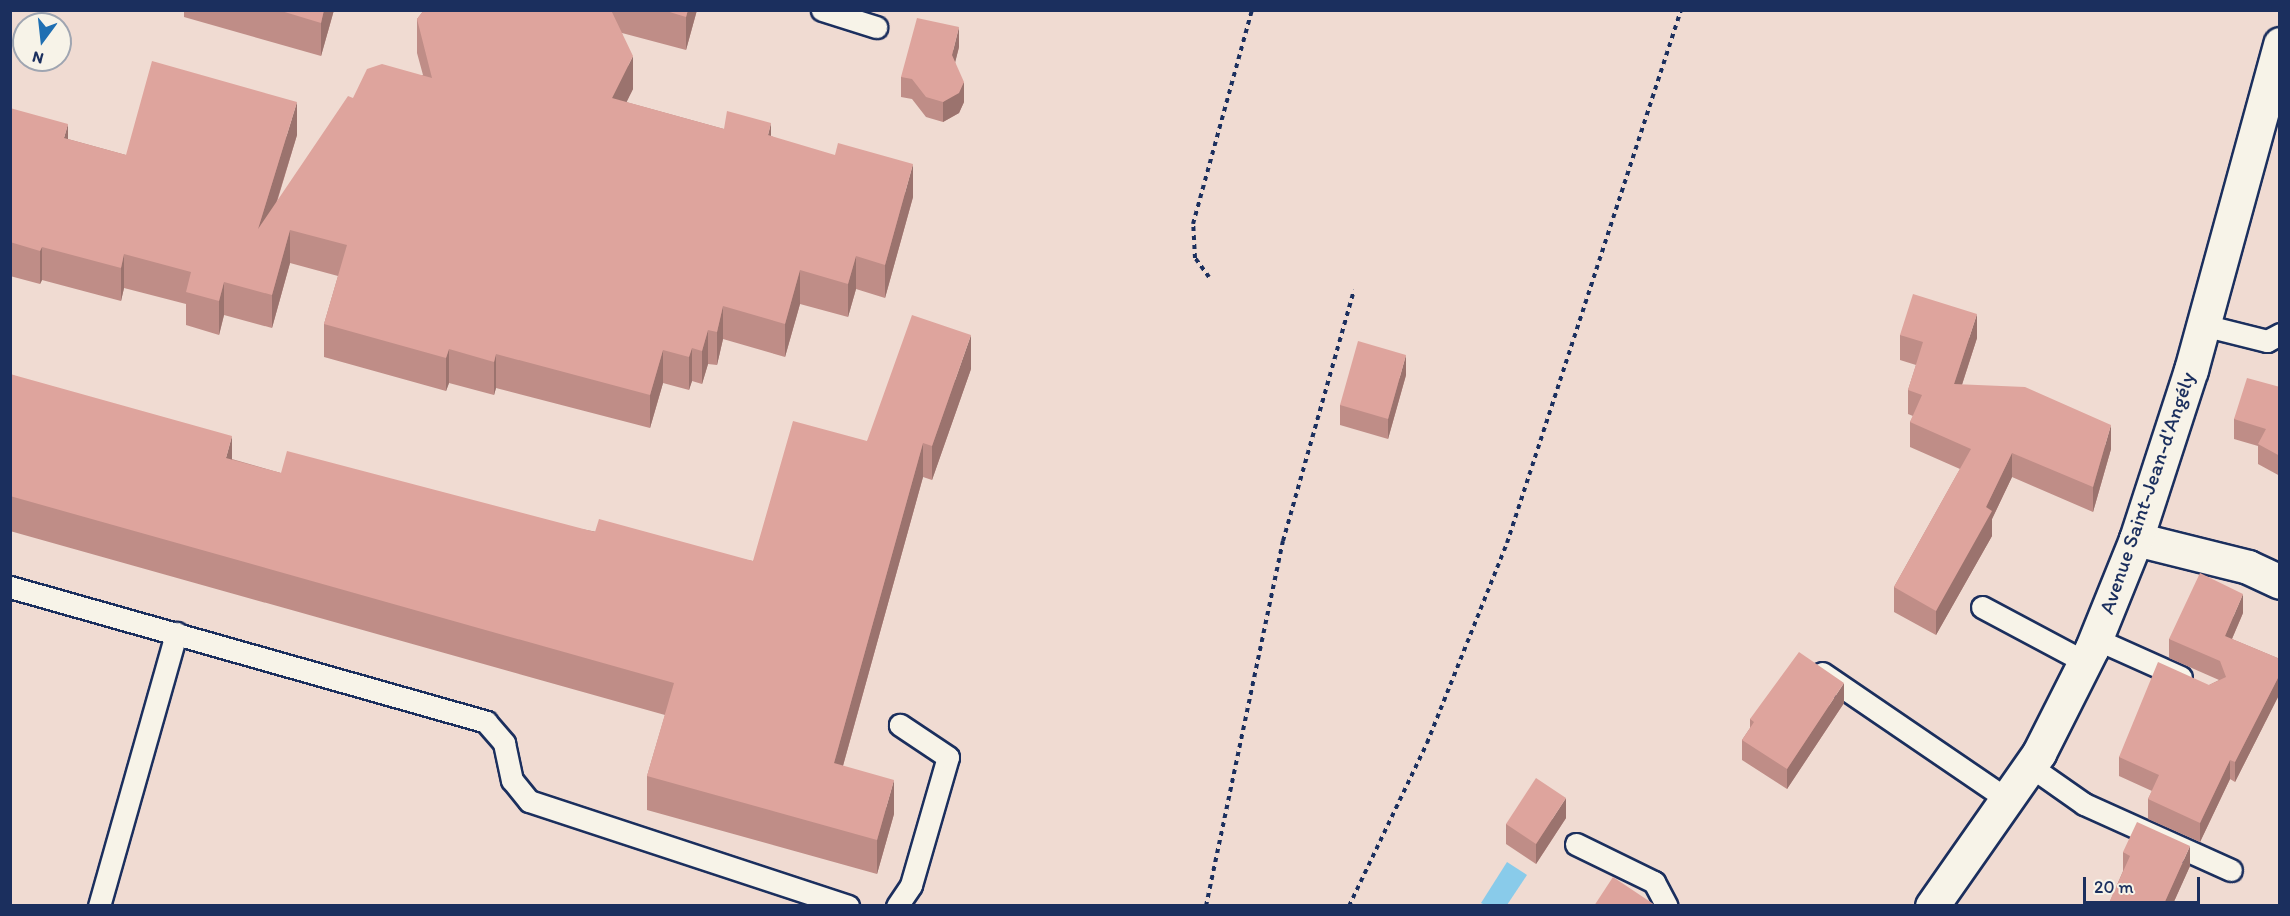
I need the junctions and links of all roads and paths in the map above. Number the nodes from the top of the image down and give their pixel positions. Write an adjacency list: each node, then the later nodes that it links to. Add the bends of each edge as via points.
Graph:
1 (822, 10): 4 (lane)
2 (1252, 10): 6 (path, via 1193,224 1195,258)
3 (1681, 10): 27 (path, via 1507,543 1427,743)
4 (876, 27)
5 (2280, 44): 8 (main road, Avenue Saint-Jean-d'Angély)
6 (1209, 277)
7 (1354, 290): 26 (path, via 1283,541)
8 (2203, 325): 9 (lane, via 2267,341); 10 (main road, Avenue Saint-Jean-d'Angély)
9 (2280, 334)
10 (2136, 538): 11 (main road, via 2248,567); 15 (main road, Avenue Saint-Jean-d'Angély)
11 (2280, 582)
12 (10, 586): 14 (lane)
13 (1982, 607): 15 (lane)
14 (176, 633): 23 (lane); 24 (lane, via 486,722 504,743 512,780 529,801)
15 (2090, 651): 17 (lane); 19 (main road, Avenue Saint-Jean-d'Angély)
16 (1822, 672): 20 (lane)
17 (2204, 687)
18 (900, 725): 25 (lane, via 948,757 911,885)
19 (2030, 766): 20 (main road, Avenue Saint-Jean-d'Angély); 22 (lane, via 2084,804)
20 (2008, 800): 29 (main road, Avenue Saint-Jean-d'Angély)
21 (1576, 844): 28 (lane, via 1654,882)
22 (2231, 870)
23 (99, 906)
24 (848, 906)
25 (897, 906)
26 (1206, 906)
27 (1349, 906)
28 (1667, 906)
29 (1932, 906)

